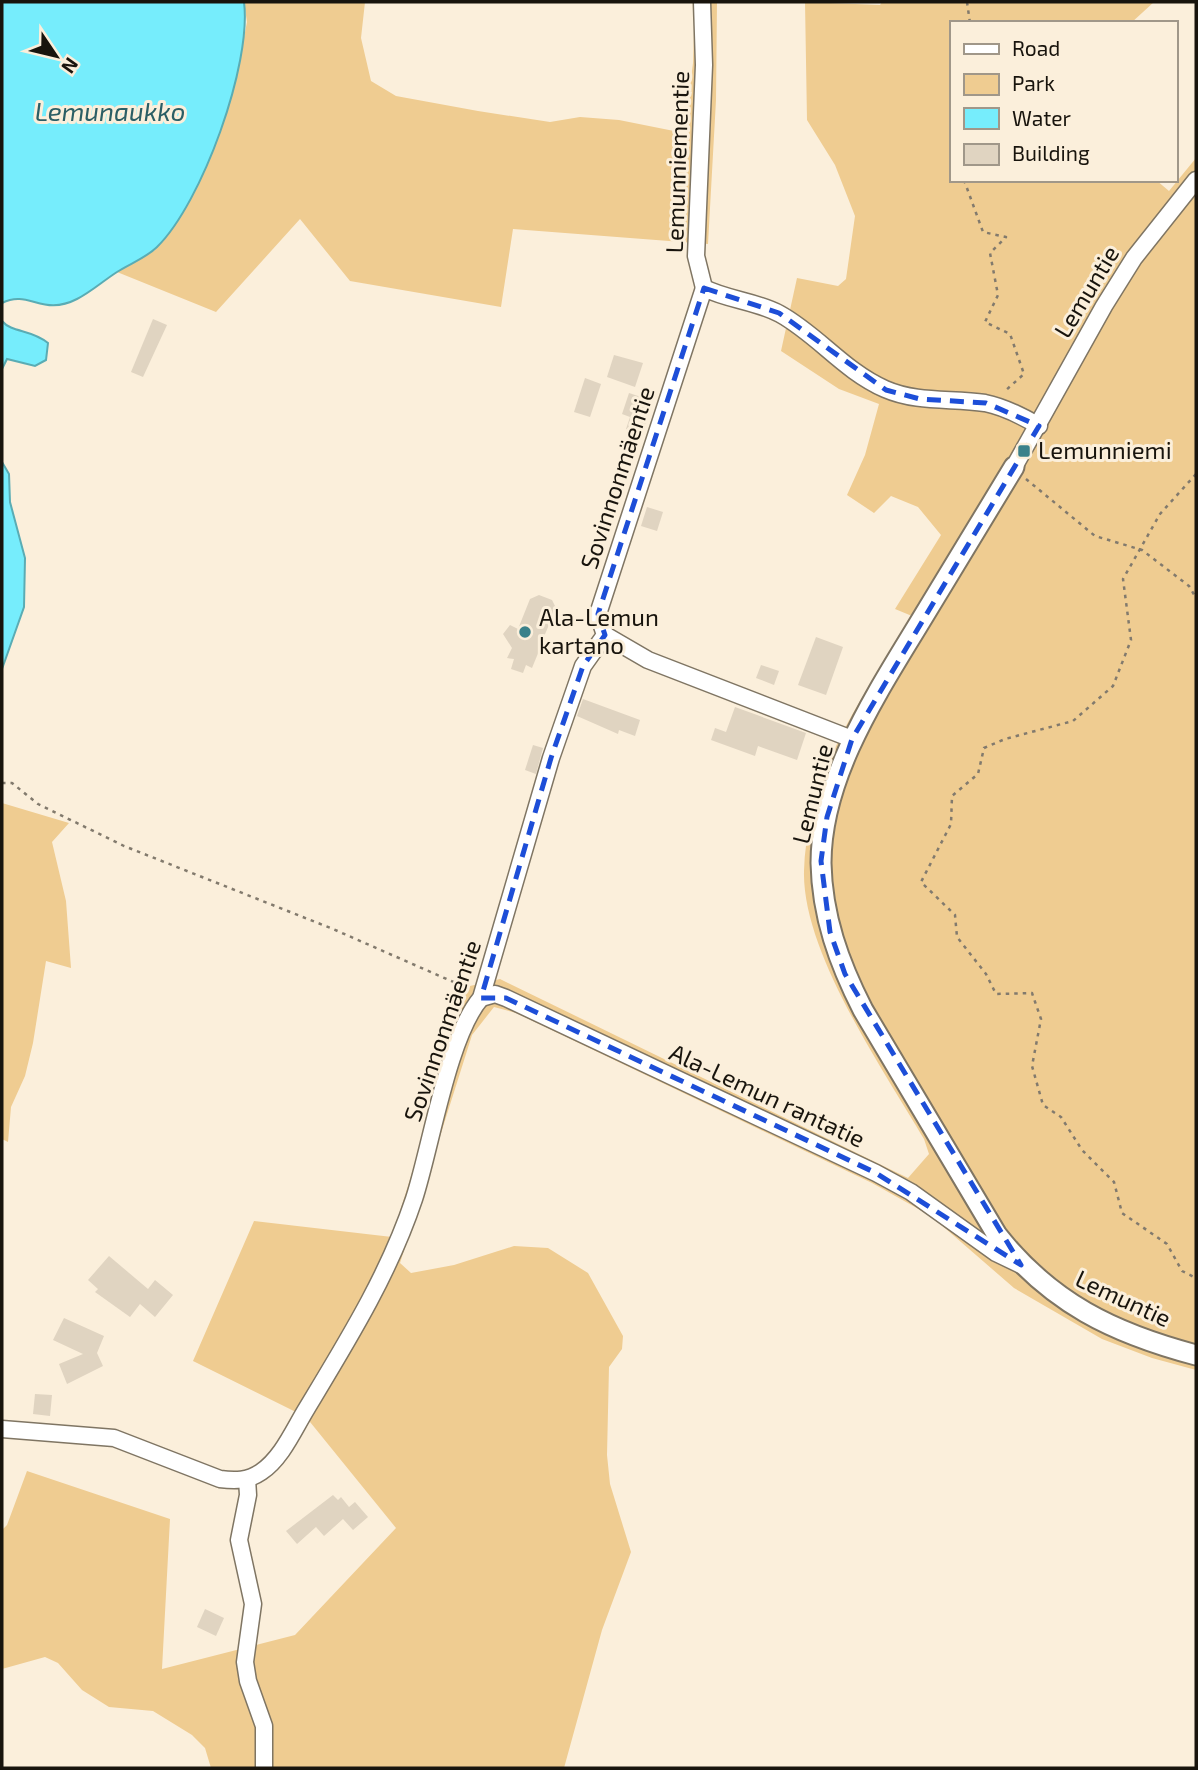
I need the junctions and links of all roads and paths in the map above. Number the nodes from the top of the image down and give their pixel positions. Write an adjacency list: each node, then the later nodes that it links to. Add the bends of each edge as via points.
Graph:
1 (702, 2): 6 (street, Lemunniementie, via 696,256)
2 (967, 2): 3 (path)
3 (970, 21)
4 (1196, 180): 8 (street, Lemuntie, via 1134,258)
5 (965, 182): 7 (path, via 983,232 1006,237 990,253 998,295 985,322 1010,334 1024,374 1009,390 989,397)
6 (704, 288): 7 (street, via 779,313 857,374 886,390 920,399); 13 (street, Sovinnonmäentie, via 598,614)
7 (986, 403): 8 (street)
8 (1040, 426): 9 (street, Lemuntie)
9 (1014, 467): 11 (path, via 1095,536); 14 (street, Lemuntie)
10 (1196, 474): 11 (path, via 1160,514)
11 (1142, 550): 12 (path, via 1189,586); 18 (path, via 1122,579 1131,640 1114,686 1073,721 985,748 978,774 952,796 951,824 922,882 955,915 957,937 996,994 1032,993 1041,1018 1032,1066 1043,1105 1061,1116 1082,1150 1114,1182 1122,1213 1167,1244 1182,1271)
12 (1196, 598)
13 (605, 635): 14 (street, via 648,660); 16 (street, Sovinnonmäentie, via 583,667 560,732)
14 (852, 739): 17 (street, Lemuntie, via 827,817 821,861 830,932 863,1010 996,1235)
15 (2, 783): 16 (path, via 12,783 38,804 124,846 333,929)
16 (481, 998): 17 (street, Ala-Lemun rantatie, via 495,994 506,998 876,1173); 21 (street, Sovinnonmäentie, via 457,1045 414,1198 392,1257 356,1326 273,1462)
17 (1021, 1265): 19 (street, Lemuntie, via 1077,1310 1153,1343)
18 (1196, 1278)
19 (1196, 1355)
20 (2, 1429): 21 (street, via 114,1438 220,1479)
21 (247, 1479): 22 (street, via 239,1540 253,1604 245,1662 264,1726)
22 (264, 1768)

